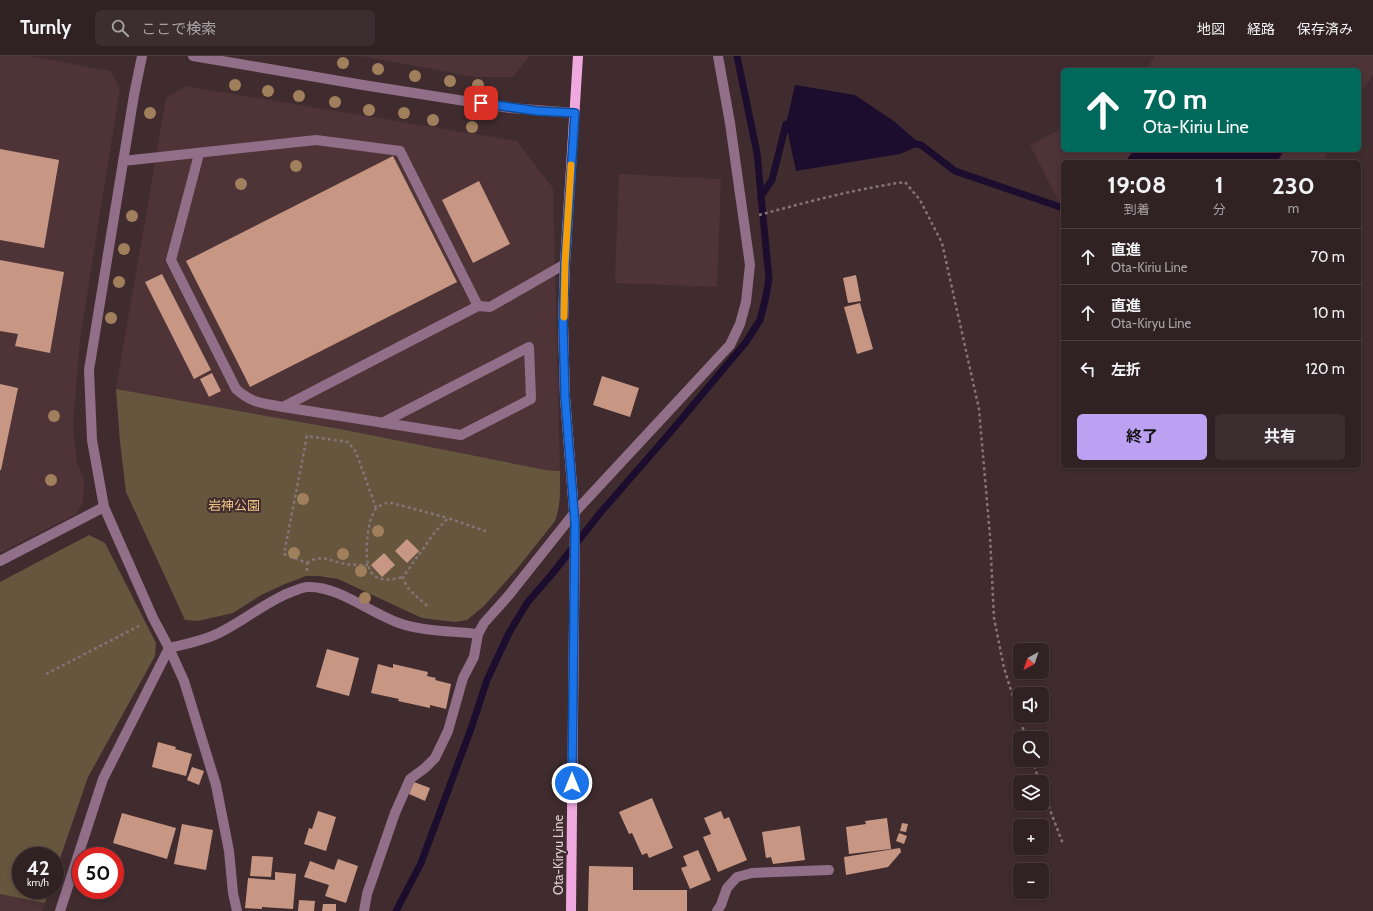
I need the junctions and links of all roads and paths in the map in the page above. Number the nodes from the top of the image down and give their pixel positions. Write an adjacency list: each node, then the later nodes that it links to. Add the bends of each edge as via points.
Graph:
1 (142, 56): 7 (street)
2 (193, 56): 5 (street, via 363,86 503,107)
3 (578, 56): 5 (main road)
4 (718, 56): 15 (street, via 750,265 746,302 740,324 730,345)
5 (575, 113): 9 (main road)
6 (199, 154): 7 (street); 10 (street, via 316,140 400,151); 11 (street, via 171,260 236,389 248,399)
7 (123, 161): 13 (street, via 89,370 92,440)
8 (755, 216): 28 (path, via 814,200 905,182 920,200 942,243 979,408 994,618 1004,668)
9 (565, 264): 10 (street, via 490,307); 15 (main road, via 565,397)
10 (478, 306): 11 (street)
11 (283, 407): 12 (street)
12 (382, 423): 12 (street, via 461,436 531,399 529,347)
13 (104, 507): 18 (street); 24 (street)
14 (376, 508): 16 (path, via 392,503); 19 (path, via 356,452 348,442 307,436 284,554); 20 (path, via 370,521 367,539)
15 (575, 512): 25 (street, via 484,623); 35 (main road, Ota-Kiryu Line)
16 (448, 518): 17 (path); 21 (path, via 434,532)
17 (488, 532)
18 (0, 561)
19 (307, 563): 20 (path, via 326,558 345,564); 22 (path)
20 (368, 565): 21 (path, via 371,572 382,579)
21 (403, 577): 23 (path, via 404,584)
22 (307, 587): 25 (street, via 324,589 344,596 404,625); 26 (street, via 273,600 218,633 199,641)
23 (427, 606)
24 (153, 618): 26 (street); 27 (path)
25 (478, 634): 34 (street, via 474,657 463,678 448,731 435,758 410,779 395,813 367,894)
26 (169, 648): 32 (street, via 103,779); 33 (street, via 184,681 216,785)
27 (46, 674)
28 (1024, 731)
29 (1049, 807): 30 (path)
30 (1063, 844)
31 (829, 870): 36 (street, via 752,872 737,877 727,888)
32 (60, 911)
33 (237, 911)
34 (364, 911)
35 (571, 911)
36 (717, 911)

